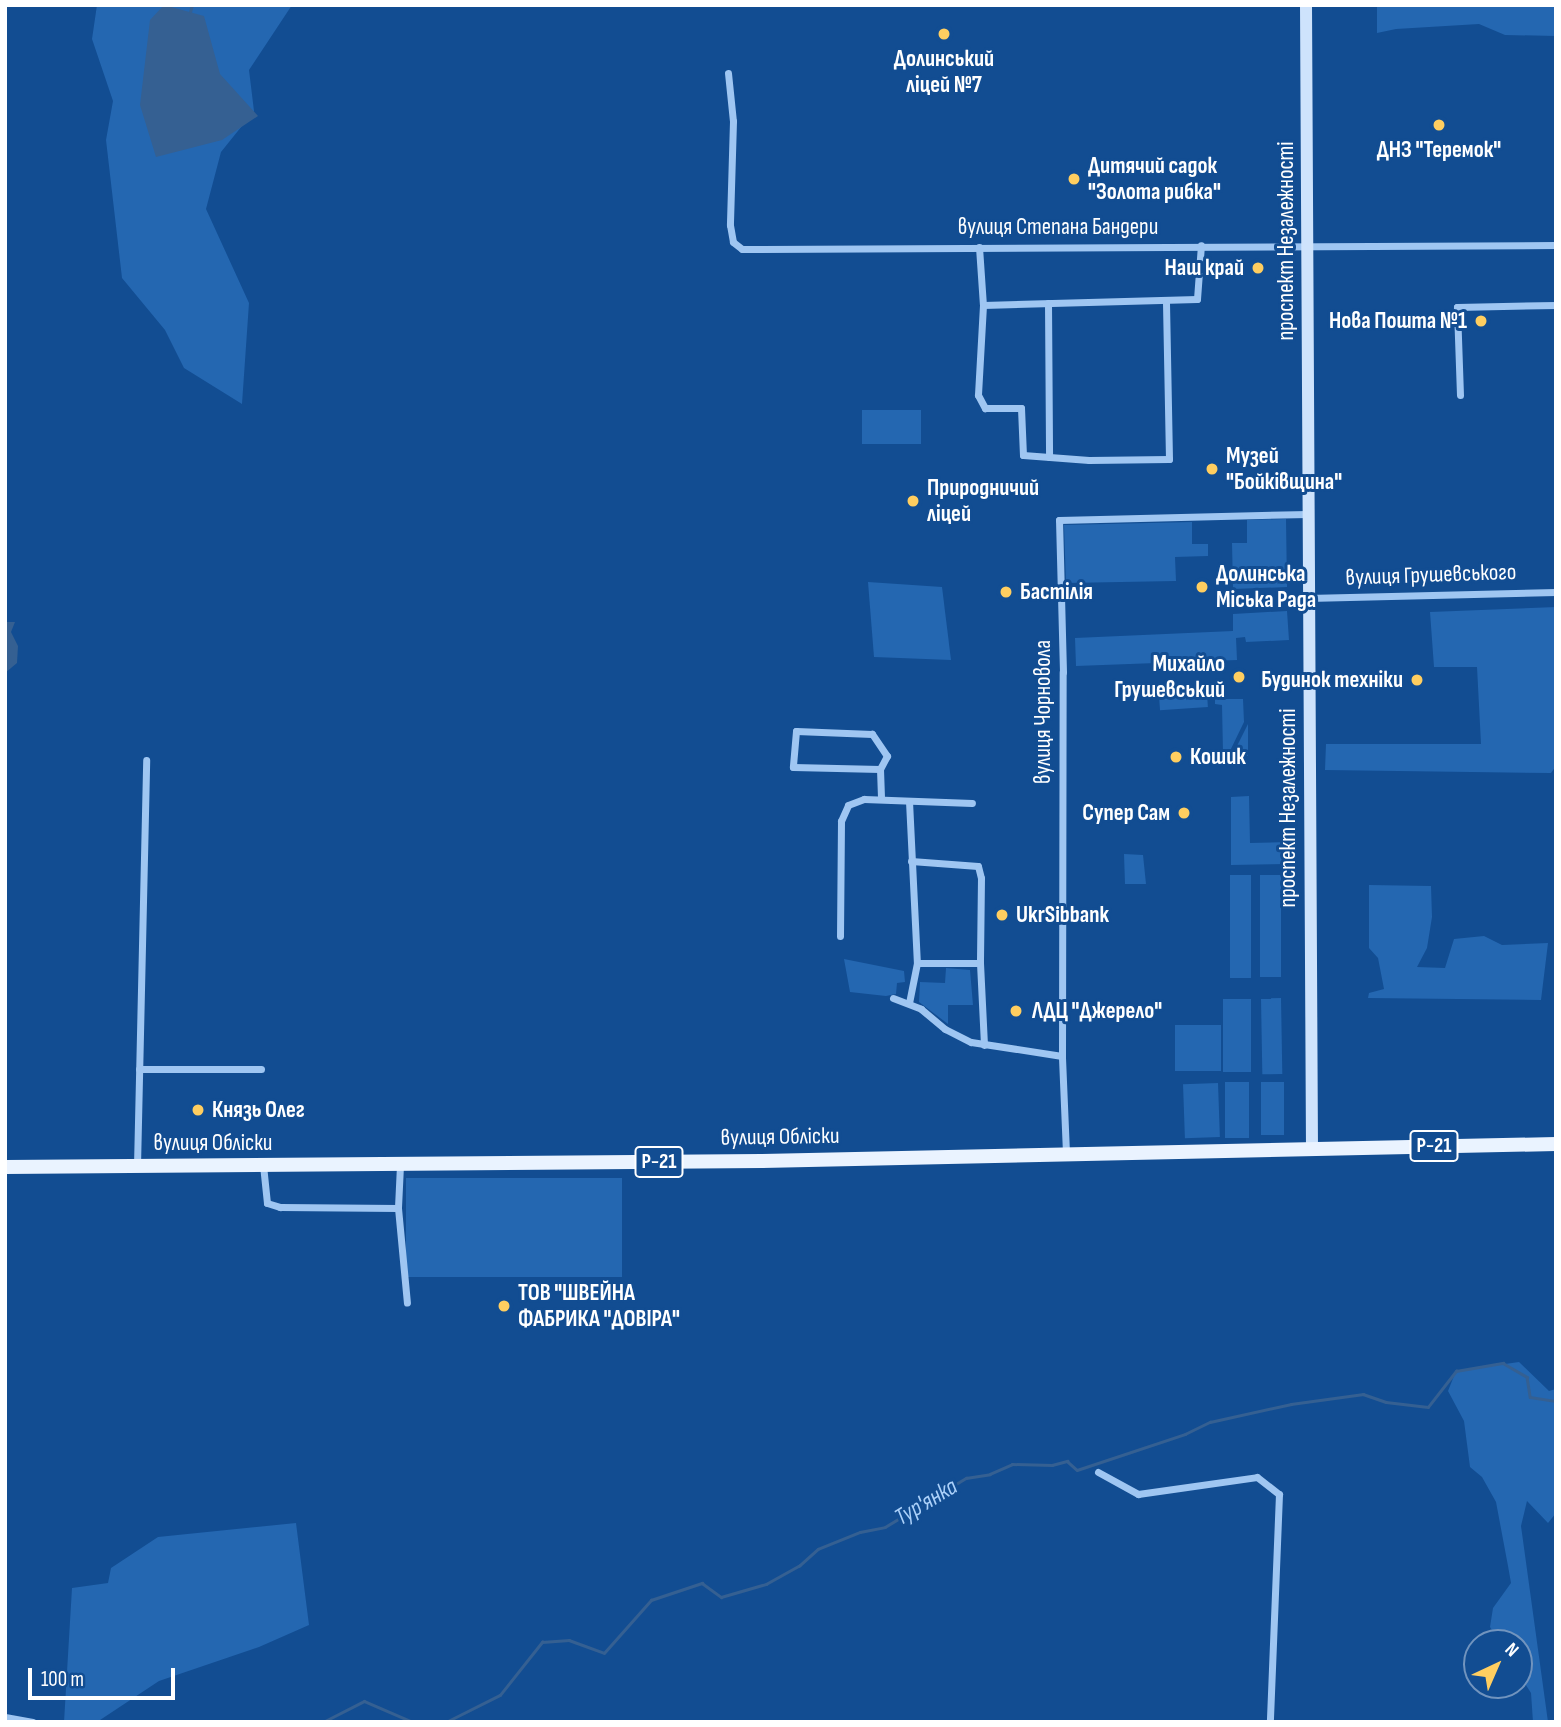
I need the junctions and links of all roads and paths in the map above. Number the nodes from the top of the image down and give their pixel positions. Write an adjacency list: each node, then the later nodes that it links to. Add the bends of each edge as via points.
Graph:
1 (1306, 5): 4 (main road, проспект Незалежності)
2 (728, 73): 6 (street, вулиця Степана Бандери, via 733,121 730,225 733,242 742,249)
3 (1201, 245): 4 (street, вулиця Степана Бандери); 6 (street, вулиця Степана Бандери); 7 (street, via 1197,299)
4 (1308, 245): 5 (street, вулиця Степана Бандери); 13 (main road, проспект Незалежності)
5 (1556, 245)
6 (979, 247): 9 (street)
7 (1166, 300): 8 (street); 12 (street, via 1169,459)
8 (1048, 303): 9 (street); 12 (street)
9 (983, 304): 12 (street, via 978,395 985,408 1021,408 1023,455)
10 (1556, 305): 11 (street, via 1457,307)
11 (1460, 396)
12 (1049, 457)
13 (1308, 514): 15 (main road, проспект Незалежності); 28 (street, вулиця Чорновола, via 1059,520)
14 (1556, 592): 15 (street, вулиця Грушевського)
15 (1308, 598): 32 (main road, проспект Незалежності)
16 (146, 760): 29 (street)
17 (880, 769): 17 (street, via 793,767 796,731 872,734 887,756); 18 (street)
18 (881, 799): 19 (street); 22 (street, via 852,801 842,815)
19 (909, 801): 20 (street); 21 (street)
20 (972, 803)
21 (911, 860): 23 (street); 24 (street, via 978,866)
22 (840, 936)
23 (917, 963): 24 (street); 26 (street)
24 (981, 963): 27 (street)
25 (894, 998): 26 (street)
26 (909, 1003): 27 (street, via 959,1037)
27 (985, 1045): 28 (street)
28 (1062, 1056): 33 (street, вулиця Чорновола)
29 (139, 1069): 30 (street); 36 (street)
30 (261, 1069)
31 (1556, 1144): 32 (main road, вулиця Обліски / Р-21)
32 (1312, 1148): 33 (main road, вулиця Обліски / Р-21)
33 (1066, 1153): 35 (main road, вулиця Обліски / Р-21)
34 (263, 1165): 35 (main road, вулиця Обліски / Р-21); 36 (main road, вулиця Обліски / Р-21); 38 (street, via 267,1203 279,1207)
35 (400, 1165): 38 (street)
36 (137, 1166): 37 (main road, вулиця Обліски / Р-21)
37 (5, 1167)
38 (398, 1208): 39 (street)
39 (407, 1303)
40 (1098, 1472): 43 (street, via 1138,1494 1257,1477 1279,1494)
41 (5, 1717): 42 (street)
42 (33, 1722)
43 (1270, 1722)

